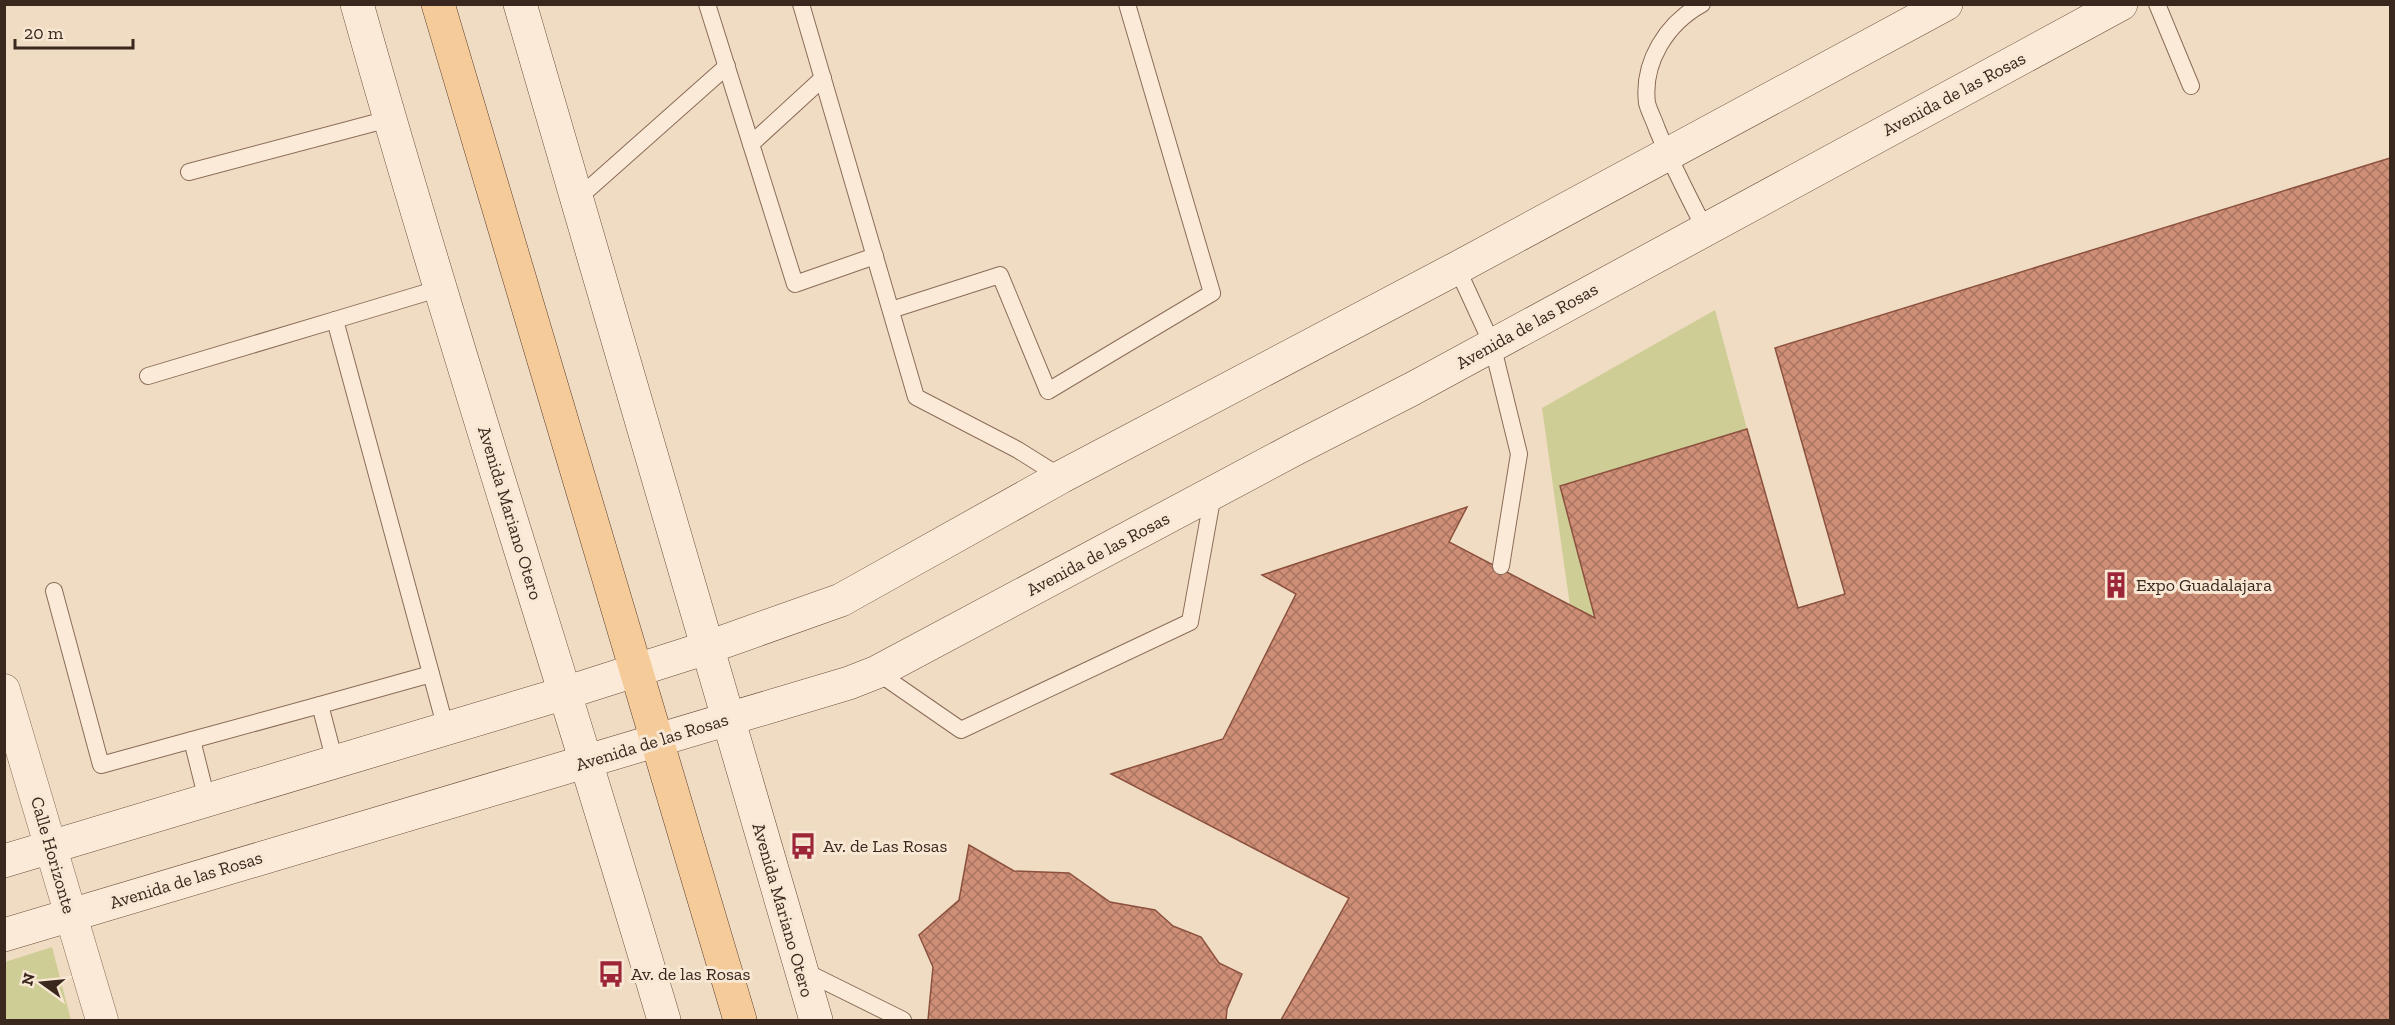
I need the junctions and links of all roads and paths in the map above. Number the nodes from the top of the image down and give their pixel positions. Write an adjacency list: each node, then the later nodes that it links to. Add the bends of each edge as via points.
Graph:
1 (357, 4): 14 (street, Avenida Mariano Otero)
2 (438, 4): 32 (main road)
3 (520, 4): 18 (street, Avenida Mariano Otero)
4 (707, 4): 11 (lane)
5 (801, 4): 12 (lane)
6 (1127, 4): 23 (lane, via 1212,293 1048,391 1000,275)
7 (1702, 4): 16 (lane, via 1685,14 1661,42 1647,74 1647,104)
8 (1946, 4): 16 (street)
9 (2121, 4): 19 (street, Avenida de las Rosas)
10 (2157, 4): 13 (lane)
11 (726, 66): 15 (lane); 18 (lane)
12 (823, 78): 15 (lane); 20 (lane)
13 (2191, 86)
14 (389, 119): 17 (lane); 22 (street, Avenida Mariano Otero)
15 (751, 144): 20 (lane, via 795,284)
16 (1667, 154): 19 (lane); 21 (street)
17 (189, 172)
18 (576, 200): 31 (street, Avenida Mariano Otero)
19 (1705, 229): 25 (street, Avenida de las Rosas)
20 (875, 256): 23 (lane)
21 (1457, 268): 25 (lane); 27 (street)
22 (441, 288): 24 (lane); 36 (street, Avenida Mariano Otero)
23 (891, 310): 27 (lane, via 916,397)
24 (335, 320): 26 (lane); 34 (lane)
25 (1492, 344): 28 (street, Avenida de las Rosas); 29 (lane, via 1518,454)
26 (148, 376)
27 (1061, 477): 31 (street, via 841,600)
28 (1213, 493): 33 (street, Avenida de las Rosas); 33 (lane, via 1190,622 961,730)
29 (1501, 566)
30 (54, 591): 41 (lane, via 101,765)
31 (706, 648): 32 (street); 38 (street, Avenida Mariano Otero)
32 (635, 670): 36 (street); 40 (main road)
33 (877, 672): 38 (street, Avenida de las Rosas)
34 (431, 674): 37 (lane); 39 (lane)
35 (4, 690): 45 (street, Calle Horizonte)
36 (565, 693): 39 (street); 42 (street, Avenida Mariano Otero)
37 (320, 705): 41 (lane); 43 (lane)
38 (728, 719): 40 (street, Avenida de las Rosas); 49 (street, Avenida Mariano Otero)
39 (446, 729): 43 (street)
40 (657, 739): 42 (street, Avenida de las Rosas); 52 (main road)
41 (192, 740): 44 (lane)
42 (587, 761): 47 (street, Avenida de las Rosas); 51 (street, Avenida Mariano Otero)
43 (336, 762): 44 (street)
44 (207, 800): 45 (street)
45 (51, 848): 46 (street); 47 (street, Calle Horizonte)
46 (4, 861)
47 (70, 914): 48 (street, Avenida de las Rosas); 50 (street, Calle Horizonte)
48 (4, 935)
49 (801, 970): 53 (street, Avenida Mariano Otero); 54 (lane)
50 (102, 1020)
51 (664, 1020)
52 (740, 1020)
53 (816, 1020)
54 (903, 1020)

